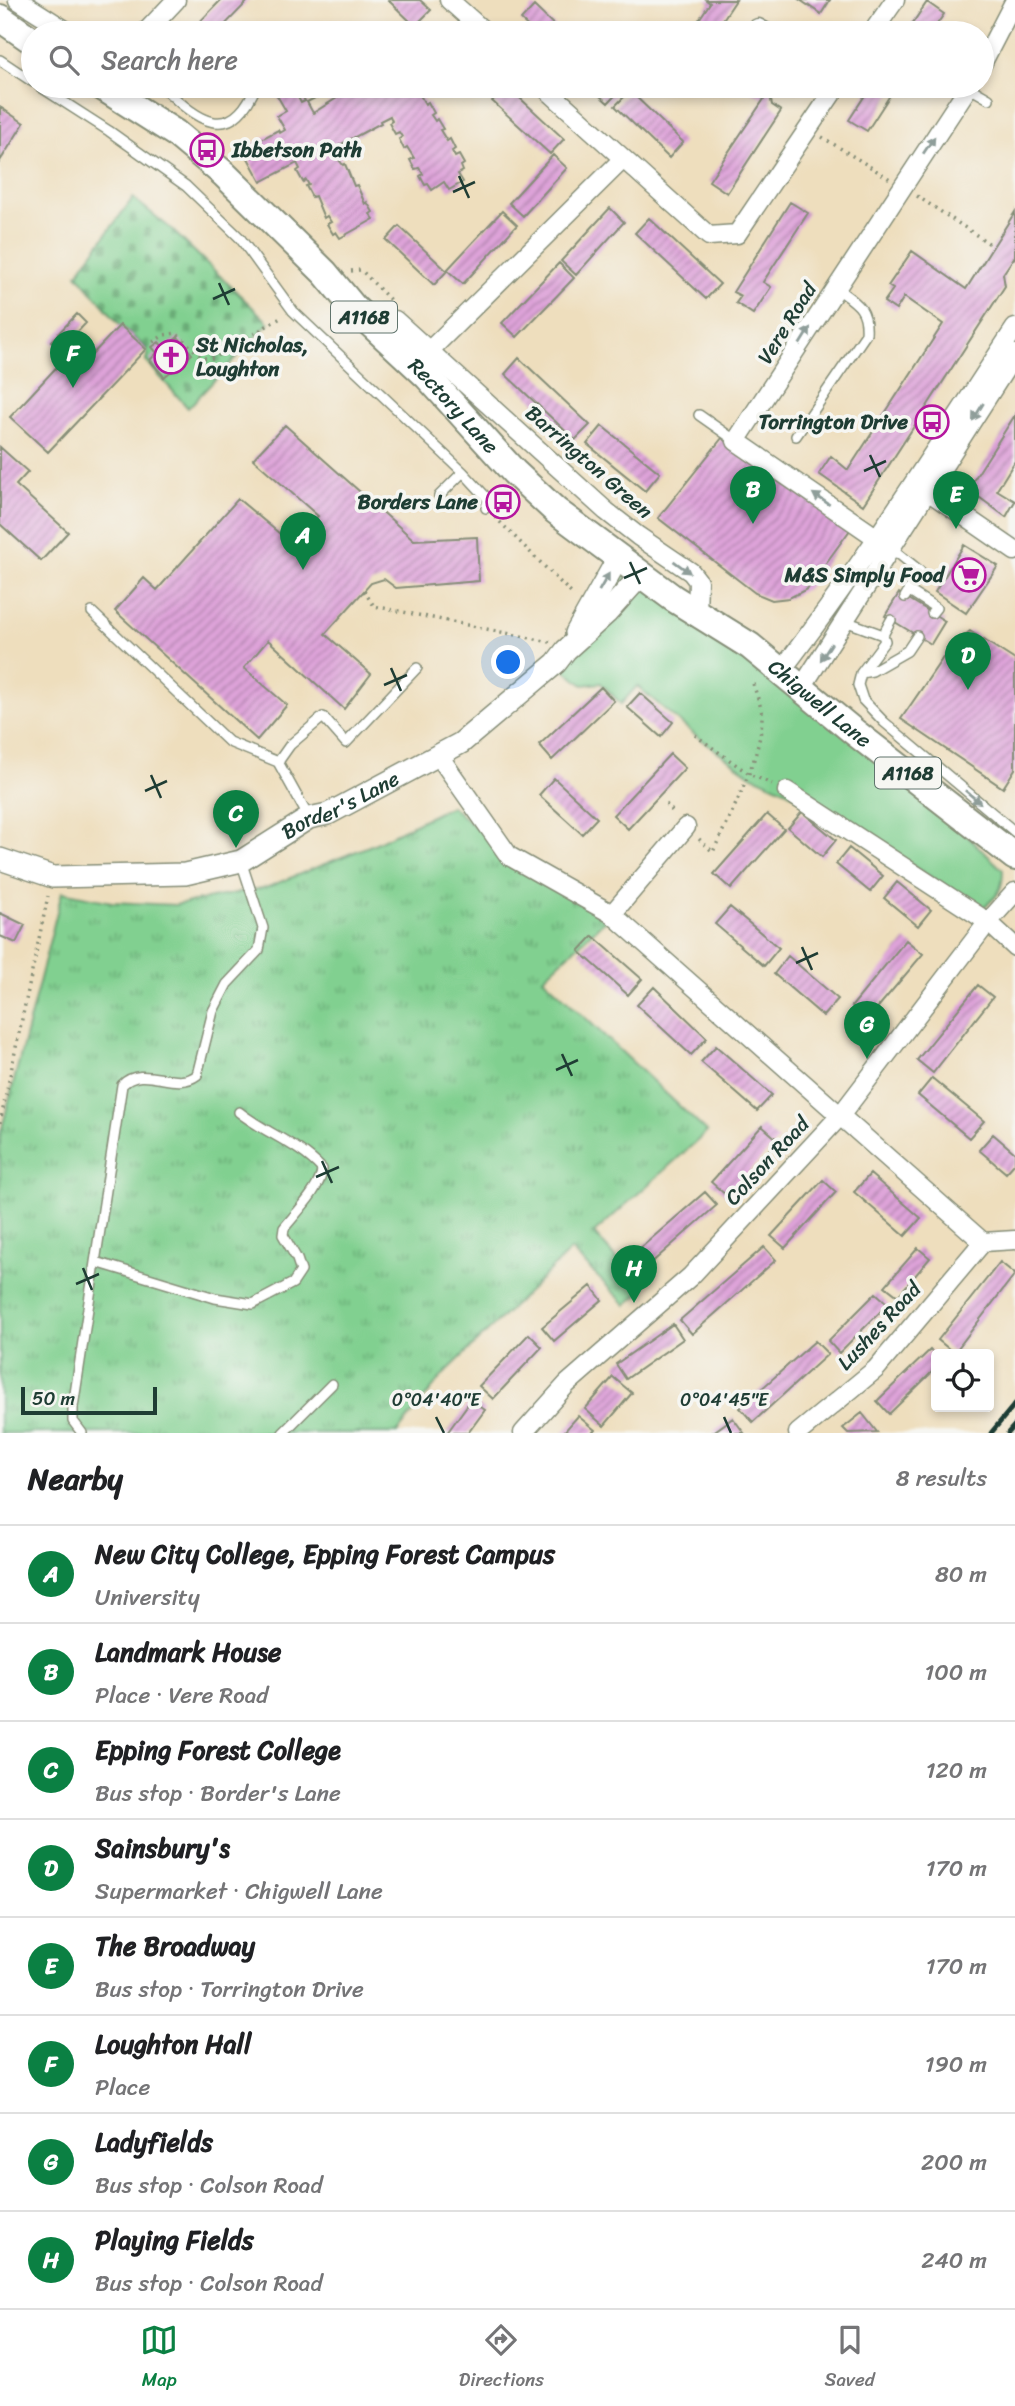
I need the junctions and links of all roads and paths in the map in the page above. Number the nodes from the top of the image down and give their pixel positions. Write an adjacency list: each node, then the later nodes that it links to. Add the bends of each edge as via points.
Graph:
1 (18, 0): 7 (street)
2 (176, 0): 8 (street)
3 (895, 0): 10 (street)
4 (1015, 0): 12 (street)
5 (455, 2): 9 (street)
6 (0, 18): 11 (main road)
7 (50, 21)
8 (156, 21)
9 (474, 21)
10 (880, 21)
11 (21, 33)
12 (994, 41)
13 (0, 60): 14 (lane)
14 (21, 74)
15 (58, 98): 28 (lane, via 186,186 240,238)
16 (120, 98): 26 (main road, Rectory Lane / A1168, via 176,133 224,174)
17 (174, 98): 18 (lane, via 188,112 214,123 235,118)
18 (251, 98)
19 (556, 98): 23 (street)
20 (829, 98): 22 (street)
21 (961, 98): 24 (street, Vere Road, one-way to 21)
22 (808, 128): 23 (street, via 737,234 709,236); 24 (path)
23 (623, 159): 32 (street)
24 (901, 186): 25 (path); 27 (street, Vere Road)
25 (993, 246)
26 (325, 273): 29 (path, via 361,270 402,312); 44 (main road, Rectory Lane / A1168, via 514,472)
27 (836, 288): 35 (lane, via 865,312 866,334); 36 (street, Vere Road, one-way to 27)
28 (293, 311): 31 (path, via 213,358 203,358 176,333); 37 (lane)
29 (395, 320): 32 (street, Barrington Green)
30 (1015, 328): 38 (street)
31 (153, 342)
32 (429, 351): 50 (street, Barrington Green, one-way to 50, via 606,511 691,572 698,580)
33 (1015, 354): 38 (street, one-way to 38)
34 (699, 415): 36 (lane)
35 (796, 436)
36 (736, 441): 41 (street, one-way to 36)
37 (463, 472): 39 (lane); 40 (lane, via 488,499)
38 (921, 486): 41 (street); 42 (street); 43 (street)
39 (439, 496)
40 (486, 508): 47 (path)
41 (877, 538): 42 (lane); 57 (street)
42 (892, 548): 49 (lane, via 920,571 907,594 936,608); 52 (street)
43 (1015, 551)
44 (618, 558): 45 (main road, Chigwell Lane / A1168); 55 (street, Border's Lane, one-way to 44)
45 (642, 574): 50 (main road, Chigwell Lane / A1168); 55 (street, Border's Lane, via 607,613)
46 (364, 591): 55 (path, via 374,606)
47 (580, 603)
48 (92, 612): 64 (lane, via 229,742)
49 (932, 613)
50 (697, 614): 57 (main road, Chigwell Lane / A1168, via 740,638)
51 (891, 620): 53 (lane)
52 (845, 621): 53 (lane); 60 (street, one-way to 60)
53 (883, 635): 58 (lane, via 885,640)
54 (917, 636): 58 (lane, via 907,651)
55 (561, 647): 63 (street, Border's Lane, via 556,663 461,743)
56 (417, 668): 64 (lane, via 346,743 323,717 290,745)
57 (781, 671): 60 (main road, Chigwell Lane / A1168)
58 (861, 673): 61 (lane, via 858,685)
59 (752, 680): 65 (path, via 762,716)
60 (802, 687): 61 (main road, Chigwell Lane / A1168)
61 (875, 732): 70 (lane, one-way to 70); 71 (main road, Chigwell Lane / A1168)
62 (695, 735): 65 (path)
63 (439, 756): 68 (street, Border's Lane, via 328,814); 76 (street, via 509,856)
64 (278, 762): 68 (lane)
65 (749, 774): 66 (path); 69 (path, via 713,852)
66 (787, 791): 77 (street)
67 (666, 804): 69 (path)
68 (309, 818): 73 (street, Border's Lane)
69 (686, 827): 76 (street)
70 (1015, 832)
71 (1015, 857)
72 (0, 859): 74 (street, Border's Lane)
73 (241, 862): 74 (street, Border's Lane, via 185,874); 84 (lane, via 262,928 259,950 227,984 213,1011 197,1075 179,1081 140,1076 122,1085)
74 (52, 877): 81 (path)
75 (1015, 892): 77 (street, Colson Road)
76 (612, 914): 80 (street)
77 (988, 922): 78 (street); 80 (street, Colson Road)
78 (1015, 947)
79 (239, 1112): 84 (lane, via 305,1152 322,1169 317,1186 284,1228 283,1235 301,1271 293,1283 253,1304 215,1298)
80 (840, 1116): 83 (street); 88 (street, Colson Road, via 691,1276 567,1384)
81 (0, 1123)
82 (1015, 1240): 83 (street)
83 (983, 1242): 89 (street, Lushes Road, via 876,1369)
84 (96, 1262): 86 (lane, via 73,1407 73,1421)
85 (332, 1384): 87 (lane)
86 (82, 1433)
87 (283, 1433)
88 (523, 1433)
89 (798, 1433)

